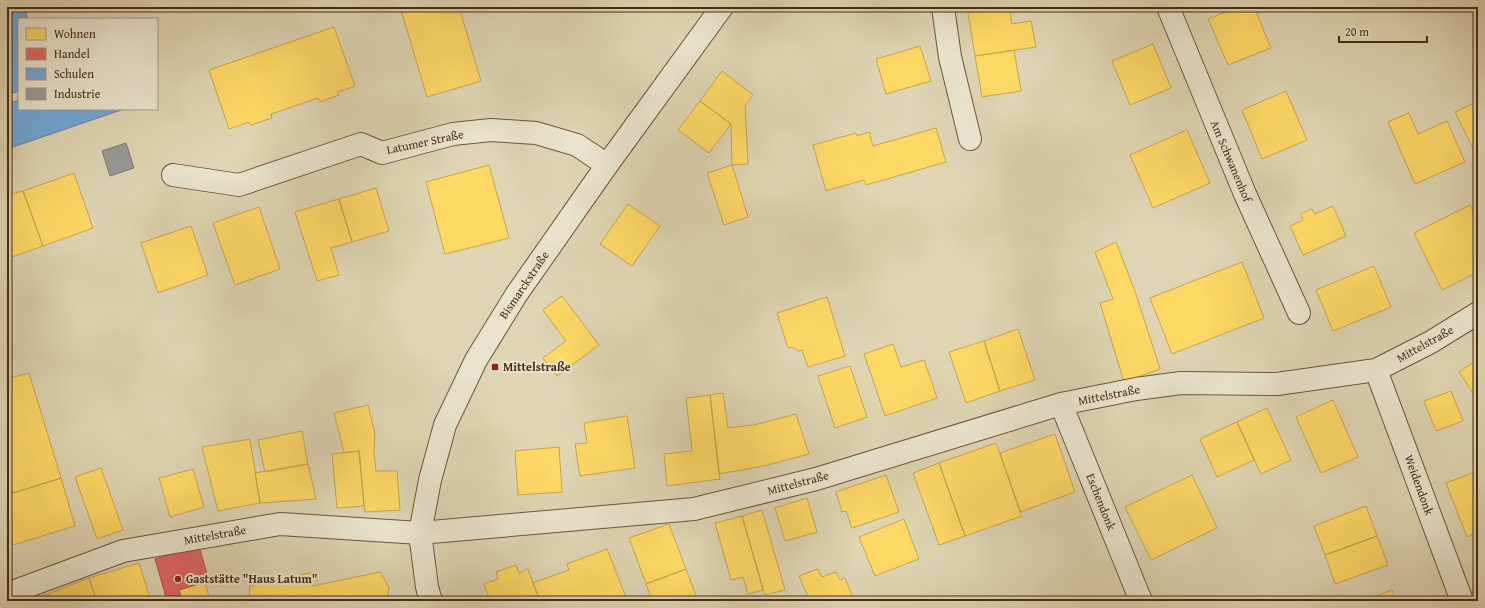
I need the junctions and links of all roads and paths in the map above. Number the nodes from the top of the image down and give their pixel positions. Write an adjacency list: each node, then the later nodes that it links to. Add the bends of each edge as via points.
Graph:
1 (722, 7): 5 (street, Bismarckstraße)
2 (944, 7): 4 (street, via 950,57)
3 (1168, 7): 7 (street, Am Schwanenhof, via 1245,194)
4 (970, 138)
5 (607, 165): 6 (street, Latumer Straße, via 577,145 536,133 492,130 453,134 382,152 361,144 239,186); 11 (street, Bismarckstraße, via 516,295 476,360 445,426 430,480)
6 (173, 175)
7 (1299, 313)
8 (1478, 313): 9 (street, Mittelstraße, via 1431,342)
9 (1376, 370): 10 (street, Mittelstraße, via 1277,384 1181,383); 15 (street, Weidendonk)
10 (1061, 404): 11 (street, Mittelstraße, via 816,479 694,509); 14 (street, Eschendonk)
11 (420, 533): 12 (street, Mittelstraße, via 280,524 123,551); 13 (street, Bismarckstraße)
12 (7, 594)
13 (431, 601)
14 (1141, 601)
15 (1462, 601)

